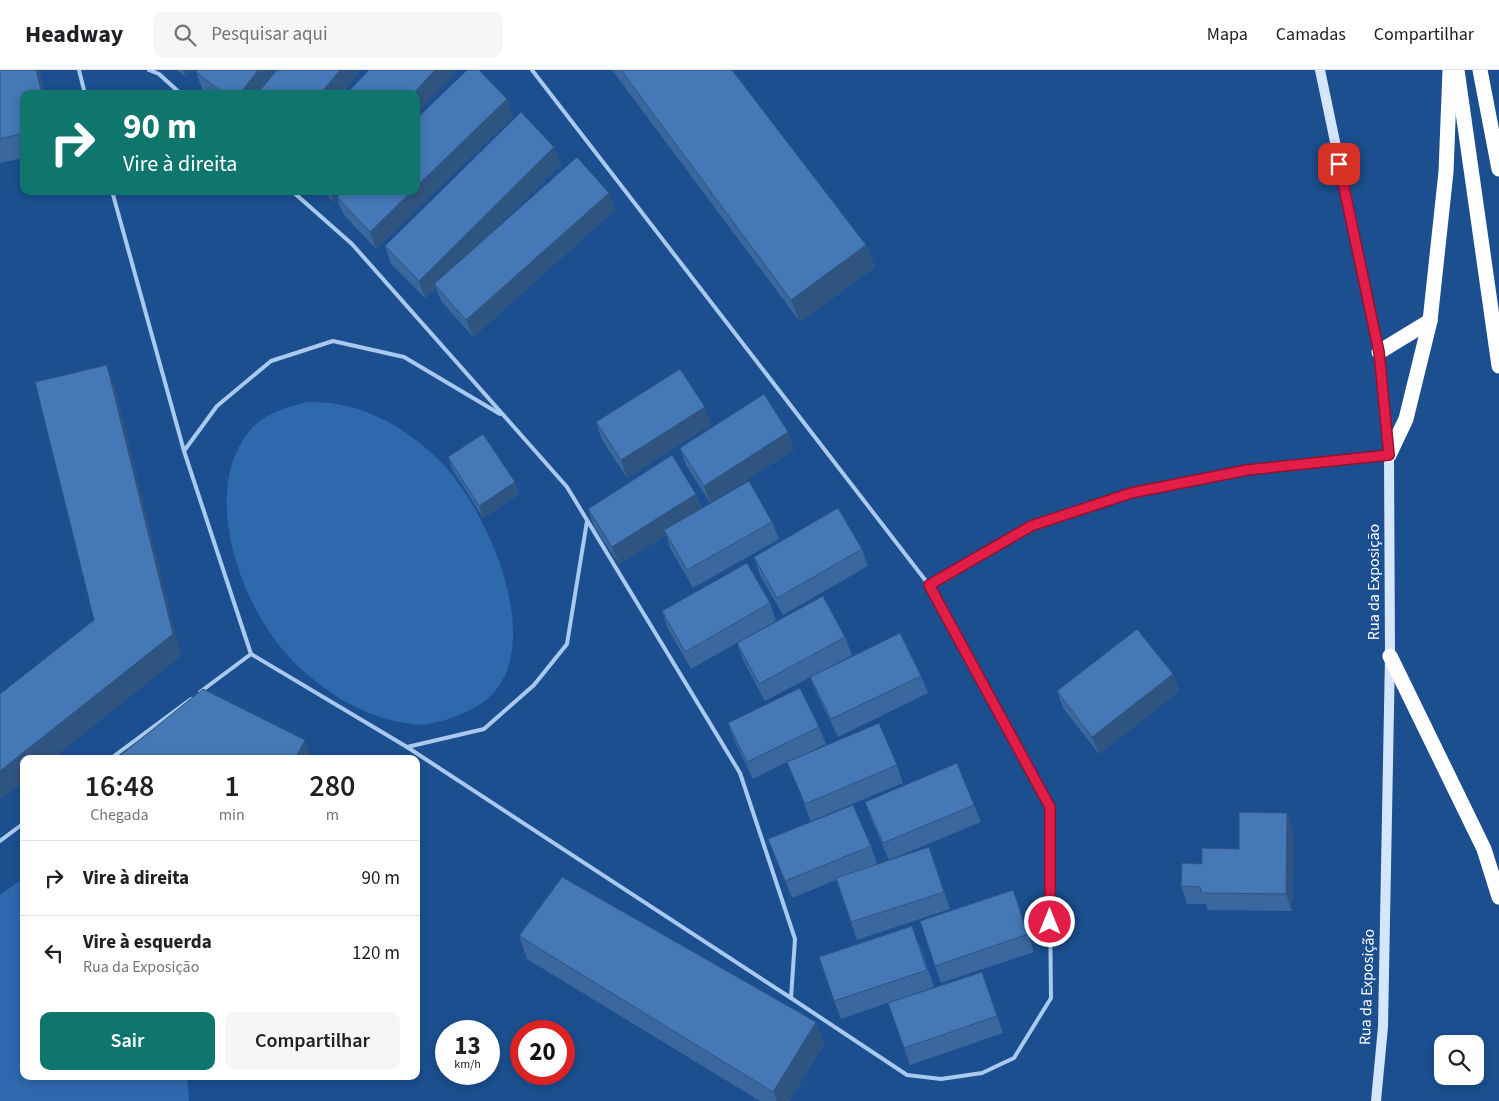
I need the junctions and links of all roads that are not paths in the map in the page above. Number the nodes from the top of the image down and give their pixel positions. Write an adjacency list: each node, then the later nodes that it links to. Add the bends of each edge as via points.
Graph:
1 (79, 70): 8 (lane)
2 (149, 70): 9 (lane)
3 (532, 70): 20 (lane)
4 (1320, 70): 14 (street, Rua da Exposição)
5 (1450, 70): 13 (highway, via 1446,172)
6 (1457, 70): 15 (highway)
7 (1480, 70): 10 (highway)
8 (84, 90)
9 (176, 90)
10 (1499, 169)
11 (113, 195): 17 (lane)
12 (297, 195): 16 (lane, via 352,244)
13 (1430, 322): 14 (highway); 18 (highway, via 1406,419)
14 (1379, 352): 18 (street, Rua da Exposição)
15 (1499, 366)
16 (504, 416): 17 (lane, via 404,357 333,341 272,361 217,406); 19 (lane, via 567,487)
17 (184, 451): 21 (lane)
18 (1389, 455): 20 (lane, via 1247,470 1131,493 1031,526); 22 (street, Rua da Exposição)
19 (587, 521): 23 (lane, via 567,644 534,685 484,729); 30 (lane, via 740,773 795,939)
20 (929, 585): 30 (lane, via 1050,807 1051,998 1014,1058 982,1073 941,1079 907,1075)
21 (250, 654): 23 (lane); 24 (lane)
22 (1390, 656): 29 (highway, via 1484,849); 31 (street, Rua da Exposição, via 1383,1027)
23 (407, 747): 25 (lane)
24 (115, 755)
25 (419, 755)
26 (420, 756): 30 (lane)
27 (20, 826): 28 (lane)
28 (0, 841)
29 (1499, 897)
30 (790, 998)
31 (1376, 1101)

